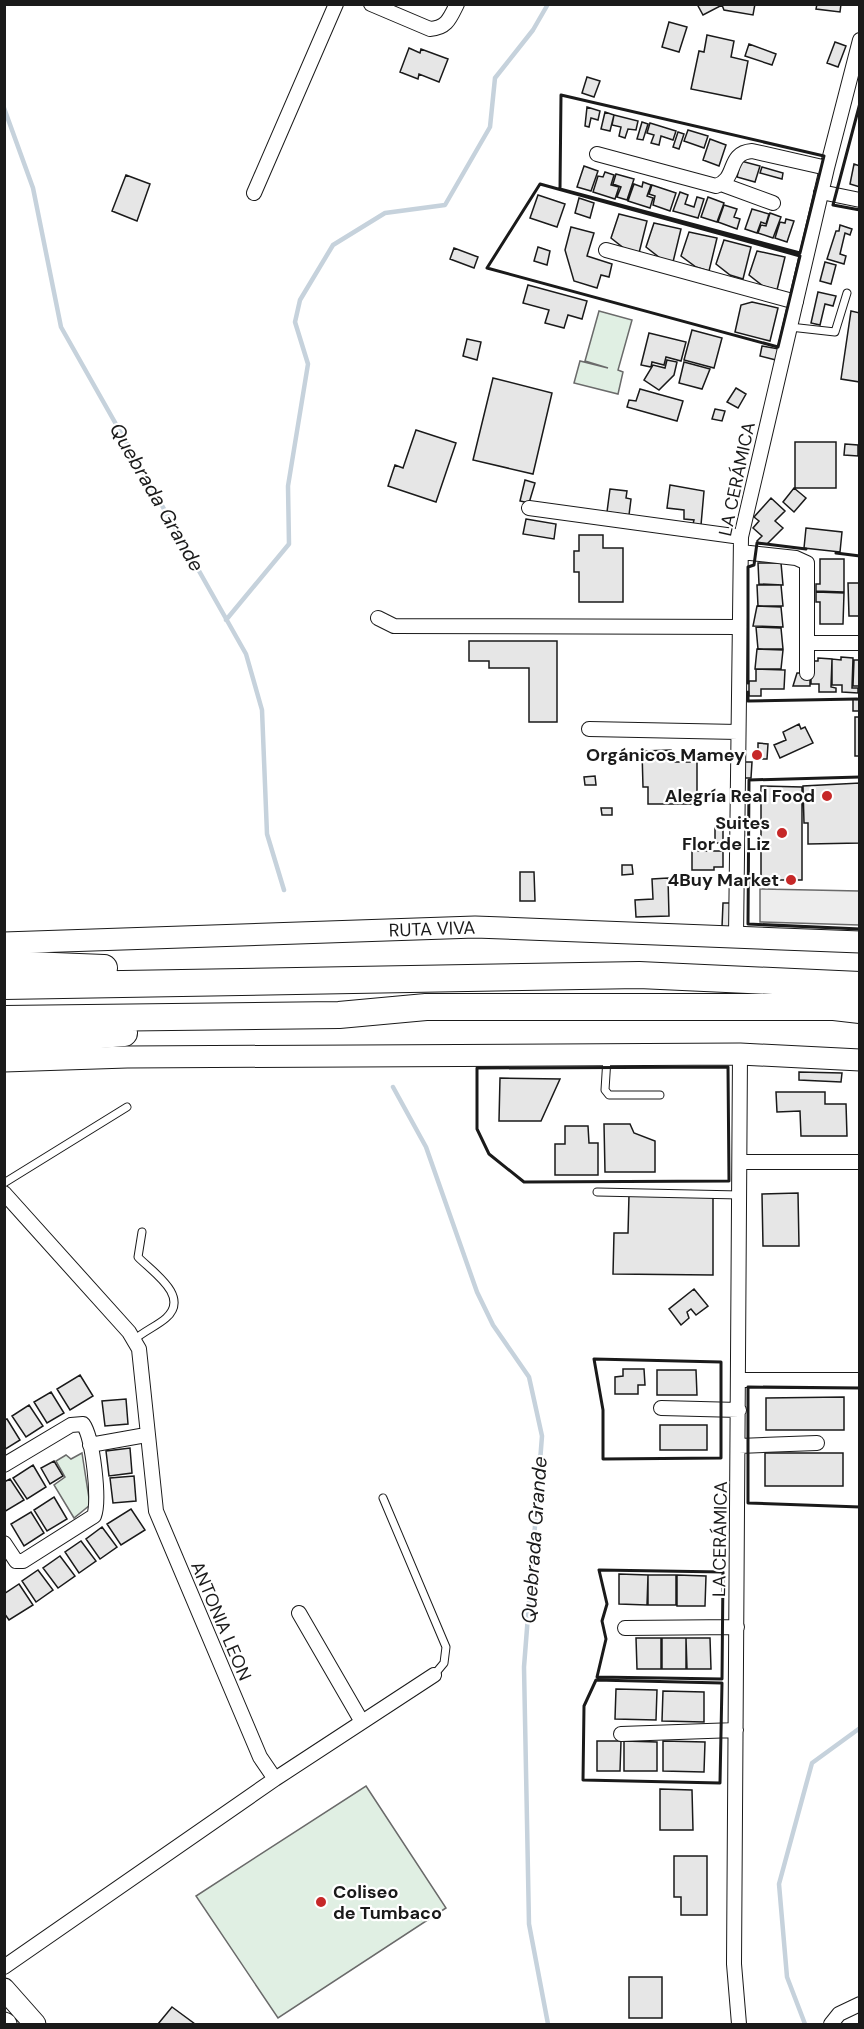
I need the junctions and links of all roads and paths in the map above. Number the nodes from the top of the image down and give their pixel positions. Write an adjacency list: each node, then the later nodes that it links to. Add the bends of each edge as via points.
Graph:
1 (336, 4): 10 (street)
2 (371, 4): 3 (street, via 430,29 441,28 448,22)
3 (457, 4)
4 (860, 40): 5 (street, LA CERÁMICA)
5 (853, 90): 7 (street, LA CERÁMICA)
6 (597, 154): 8 (street, via 710,185)
7 (827, 168): 8 (street, via 742,152); 9 (street, LA CERÁMICA)
8 (721, 184): 12 (street)
9 (821, 192): 11 (street); 15 (street, LA CERÁMICA)
10 (254, 193)
11 (860, 200)
12 (773, 203)
13 (606, 250): 15 (street)
14 (847, 293): 16 (lane, via 835,332)
15 (796, 302): 16 (street, LA CERÁMICA)
16 (790, 327): 18 (street, LA CERÁMICA)
17 (529, 508): 18 (street)
18 (741, 537): 19 (street, LA CERÁMICA)
19 (741, 552): 21 (street, LA CERÁMICA); 22 (street, via 796,558 807,563)
20 (378, 618): 21 (street, via 394,626)
21 (740, 627): 26 (street, LA CERÁMICA)
22 (807, 643): 23 (street); 24 (street)
23 (860, 643)
24 (807, 673)
25 (589, 729): 26 (street)
26 (738, 732): 27 (street, LA CERÁMICA)
27 (736, 936): 28 (main road, RUTA VIVA, via 766,931); 29 (main road, RUTA VIVA, via 475,927)
28 (860, 942)
29 (4, 943)
30 (4, 964): 31 (highway, via 227,968)
31 (323, 981): 32 (highway, via 639,975); 33 (highway)
32 (860, 985)
33 (4, 986)
34 (860, 1010): 35 (highway, via 426,1007)
35 (339, 1015): 36 (highway); 37 (highway)
36 (4, 1019)
37 (4, 1043)
38 (740, 1054): 39 (main road); 40 (main road); 44 (street, LA CERÁMICA)
39 (607, 1055): 41 (main road); 42 (lane, via 606,1093)
40 (860, 1060)
41 (4, 1061)
42 (660, 1095)
43 (126, 1107): 46 (lane)
44 (740, 1162): 45 (street); 49 (street, LA CERÁMICA)
45 (860, 1162)
46 (4, 1183)
47 (597, 1192): 49 (lane)
48 (4, 1193): 51 (street, ANTONIA LEON)
49 (740, 1195): 52 (street, LA CERÁMICA)
50 (142, 1232): 51 (lane, via 138,1257 167,1283 173,1304 165,1319)
51 (134, 1340): 56 (street, ANTONIA LEON, via 139,1349)
52 (739, 1380): 53 (street); 55 (street, LA CERÁMICA)
53 (860, 1380)
54 (661, 1408): 55 (street)
55 (739, 1410): 59 (street, LA CERÁMICA)
56 (146, 1435): 58 (street); 70 (street, ANTONIA LEON, via 156,1511 260,1757)
57 (817, 1443): 59 (street)
58 (90, 1445): 60 (street, via 86,1427 76,1424); 62 (street, via 98,1507 94,1516 23,1561 16,1561)
59 (739, 1446): 64 (street, LA CERÁMICA)
60 (4, 1465)
61 (383, 1498): 66 (lane, via 446,1647 444,1663)
62 (4, 1543)
63 (299, 1612): 67 (street)
64 (737, 1627): 65 (street); 68 (street, LA CERÁMICA)
65 (625, 1628)
66 (434, 1675): 67 (street)
67 (362, 1722): 70 (street)
68 (736, 1730): 69 (street); 75 (street, LA CERÁMICA, via 734,1964)
69 (621, 1734)
70 (275, 1779): 71 (street)
71 (4, 1967)
72 (4, 1989): 74 (main road)
73 (860, 2004): 76 (street, via 839,2014)
74 (35, 2025)
75 (739, 2025)
76 (831, 2025)

